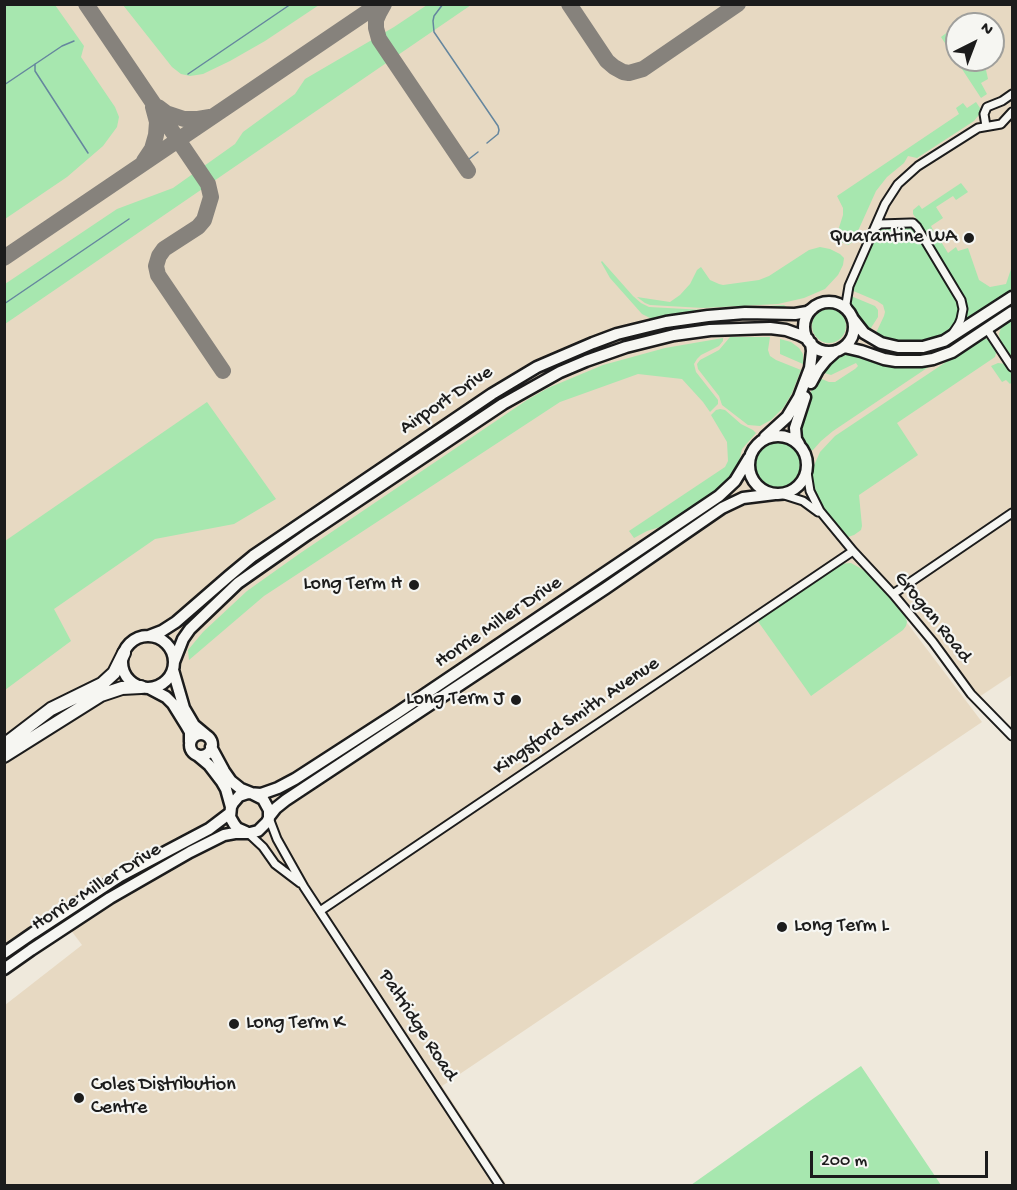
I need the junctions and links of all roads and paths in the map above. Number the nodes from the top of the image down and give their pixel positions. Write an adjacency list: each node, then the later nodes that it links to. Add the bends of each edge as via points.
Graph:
1 (1012, 94): 3 (street, via 985,110 984,117)
2 (1012, 112): 3 (street, via 1001,124)
3 (990, 126): 4 (street, via 978,128 904,178 892,191)
4 (874, 228): 8 (street, via 849,286 846,304); 10 (street, via 880,224 913,223 928,243 962,304 959,324)
5 (1012, 297): 10 (main road)
6 (812, 309): 8 (main road, via 819,304 836,303); 11 (main road, via 805,324); 23 (main road, Airport Drive, via 795,314 729,314 666,322 592,343 537,367 254,556 176,622)
7 (1012, 312): 9 (main road)
8 (851, 315): 10 (main road, via 864,333 890,346 923,347); 12 (main road, via 853,335)
9 (987, 329): 12 (main road, via 944,356 921,362 896,362); 13 (street)
10 (945, 340)
11 (809, 341): 12 (main road, via 821,350); 14 (main road, via 810,368 796,404); 25 (main road, Airport Drive, via 786,330 762,328 688,333 626,347 551,376 483,417 238,583 190,628)
12 (840, 349): 15 (main road, via 826,360 810,385 795,428)
13 (1012, 367)
14 (762, 440): 15 (main road, via 782,435); 16 (main road)
15 (800, 444): 17 (main road, via 807,459)
16 (749, 458): 18 (main road, via 756,484); 34 (main road, Horrie Miller Drive, via 720,496 685,520 320,764 278,788)
17 (807, 472): 18 (main road, via 794,489); 20 (street, Grogan Road, via 812,495)
18 (778, 494): 20 (street, Grogan Road, via 808,504); 36 (main road, Horrie Miller Drive, via 743,498 722,508 286,800)
19 (1012, 513): 22 (street)
20 (827, 520): 21 (street, Grogan Road)
21 (853, 551): 22 (street, Grogan Road); 39 (street, Kingsford Smith Avenue)
22 (893, 594): 28 (street, Grogan Road, via 971,694)
23 (149, 636): 24 (main road, via 134,640); 25 (main road, via 167,644)
24 (124, 653): 26 (main road, via 125,673); 30 (highway, via 114,673 102,684 51,709)
25 (173, 666): 26 (main road, via 165,681); 27 (main road, via 184,708)
26 (145, 687): 29 (main road, via 176,708 190,732); 33 (highway, via 122,688 101,695)
27 (206, 735): 29 (main road, via 196,735); 31 (main road)
28 (1012, 736)
29 (190, 742): 32 (main road)
30 (4, 745)
31 (212, 747): 32 (main road, via 207,754); 34 (main road, via 231,781)
32 (197, 755): 35 (main road, via 222,782)
33 (4, 756)
34 (252, 794): 35 (main road, via 239,796); 36 (main road, via 266,802)
35 (230, 810): 37 (main road, via 234,824); 40 (main road, Horrie Miller Drive, via 209,829 120,876)
36 (269, 817): 37 (main road, via 258,831); 38 (street, Paltridge Road)
37 (246, 832): 38 (street, Paltridge Road, via 279,868); 41 (main road, Horrie Miller Drive, via 216,839 127,887)
38 (304, 886): 39 (street, Paltridge Road)
39 (320, 911): 42 (street, Paltridge Road)
40 (4, 953)
41 (4, 969)
42 (500, 1185)

